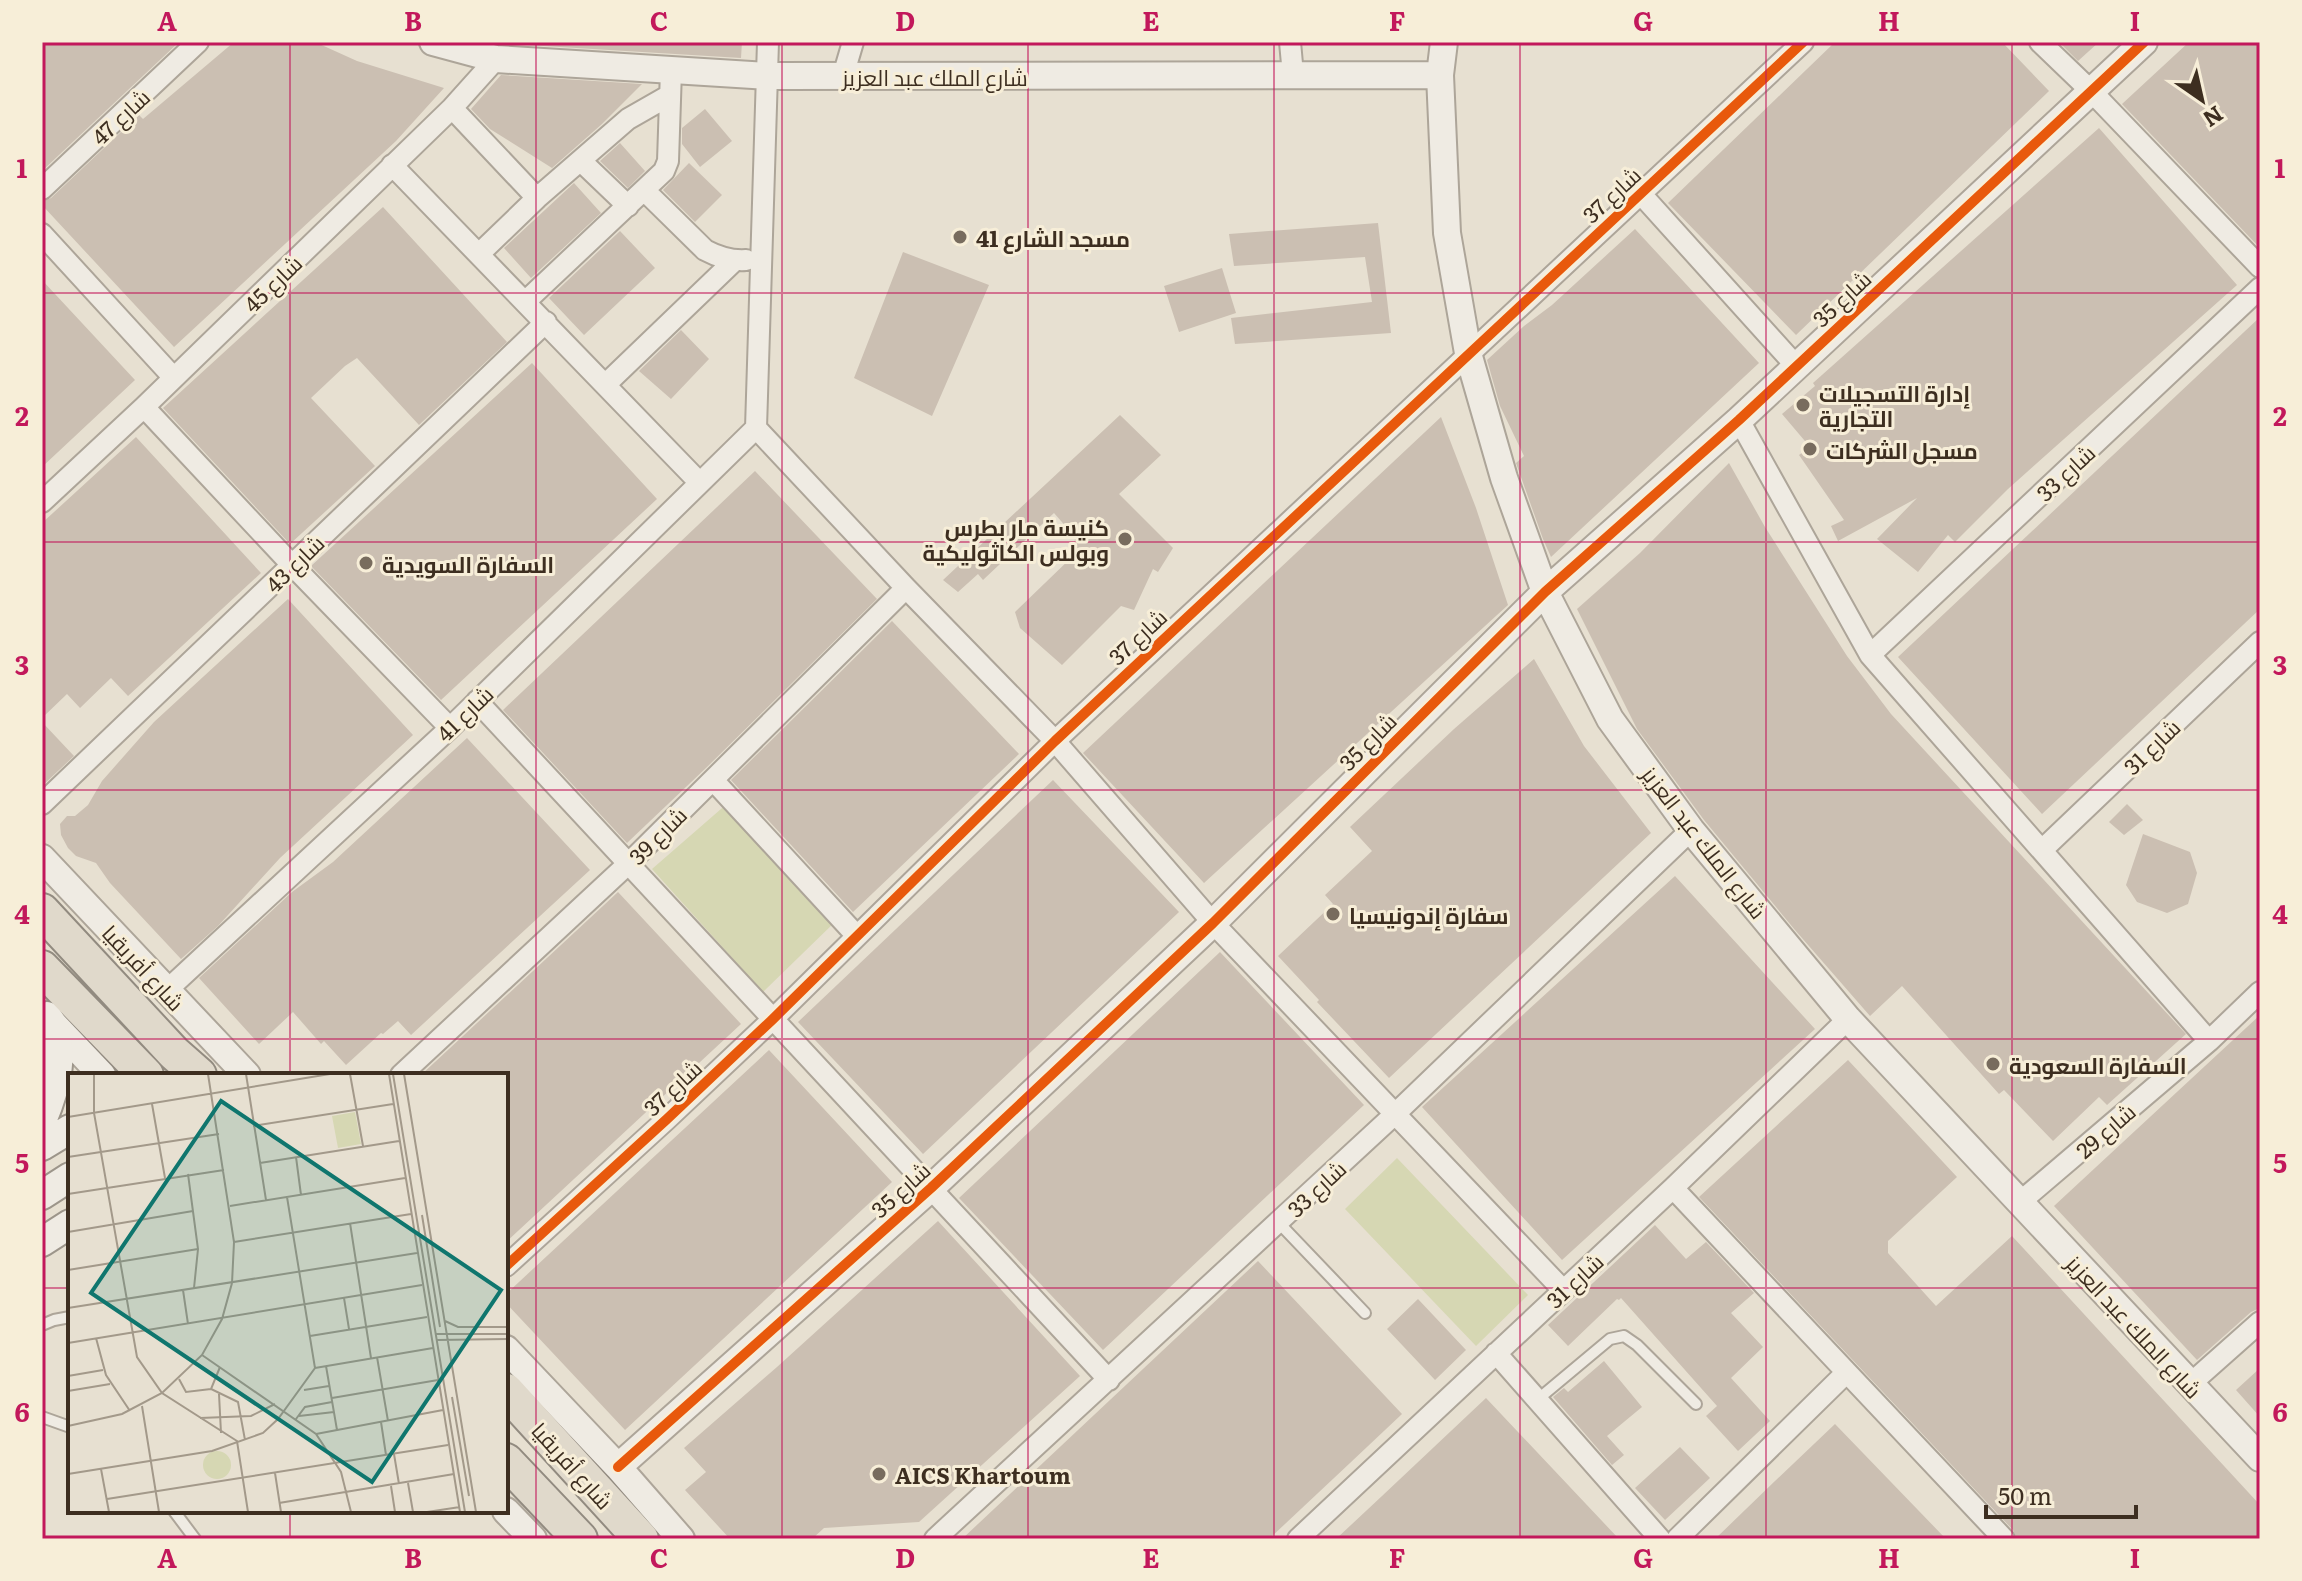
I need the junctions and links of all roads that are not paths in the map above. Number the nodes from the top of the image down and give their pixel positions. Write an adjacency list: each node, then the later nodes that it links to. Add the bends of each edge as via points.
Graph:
1 (198, 42): 20 (street, شارع 47)
2 (433, 42): 10 (street, شارع الملك عبد العزيز)
3 (768, 42): 13 (street)
4 (853, 42): 14 (street)
5 (1290, 42): 11 (street)
6 (1444, 42): 12 (street, شارع الملك عبد العزيز)
7 (1803, 42): 22 (street, شارع 37)
8 (2040, 42): 16 (street)
9 (2144, 42): 16 (street, شارع 35)
10 (496, 59): 15 (street, شارع الملك عبد العزيز); 17 (street, شارع 45)
11 (1293, 75): 12 (street, شارع الملك عبد العزيز); 14 (street, شارع الملك عبد العزيز)
12 (1440, 75): 33 (street, شارع الملك عبد العزيز, via 1447,233)
13 (768, 76): 14 (street, شارع الملك عبد العزيز); 15 (street, شارع الملك عبد العزيز); 28 (street)
14 (843, 76)
15 (671, 82): 18 (street); 21 (street, via 668,161)
16 (2091, 91): 29 (street); 34 (street, شارع 35)
17 (452, 108): 19 (street, شارع 45); 23 (street)
18 (581, 161): 23 (street); 24 (street)
19 (392, 165): 26 (street); 35 (street, شارع 45)
20 (42, 189)
21 (644, 190): 24 (street); 27 (street, via 705,250)
22 (1641, 194): 33 (street, شارع 37); 34 (street)
23 (537, 198): 26 (street)
24 (628, 206): 31 (street)
25 (42, 234): 35 (street)
26 (479, 254): 31 (street)
27 (735, 260): 28 (street); 36 (street)
28 (762, 260): 39 (street)
29 (2260, 267)
30 (2260, 288): 46 (street, شارع 33)
31 (526, 301): 32 (street)
32 (546, 322): 36 (street); 42 (street, شارع 43)
33 (1468, 353): 44 (street, شارع الملك عبد العزيز, via 1504,478); 49 (street, شارع 37)
34 (1797, 367): 38 (street, شارع 35)
35 (174, 378): 37 (street, شارع 45)
36 (606, 384): 40 (street)
37 (144, 407): 41 (street, شارع 45); 42 (street)
38 (1739, 420): 44 (street, شارع 35); 46 (street)
39 (756, 428): 40 (street, شارع 41); 43 (street)
40 (700, 483): 47 (street, شارع 41)
41 (42, 502)
42 (292, 565): 48 (street); 51 (street, شارع 43)
43 (906, 588): 49 (street); 50 (street, شارع 39)
44 (1545, 592): 52 (street, شارع الملك عبد العزيز, via 1610,719); 57 (street, شارع 35)
45 (2260, 642): 53 (street, شارع 31)
46 (1870, 655): 53 (street)
47 (477, 701): 48 (street, شارع 41); 55 (street)
48 (450, 728): 60 (street, شارع 41)
49 (1055, 741): 57 (street); 58 (street, شارع 37)
50 (713, 780): 55 (street, شارع 39); 58 (street)
51 (42, 804)
52 (1691, 830): 64 (street, شارع الملك عبد العزيز); 73 (street, شارع 33)
53 (2042, 850): 65 (street)
54 (42, 858): 60 (street, شارع أفريقيا)
55 (629, 863): 63 (street); 72 (street, شارع 39)
56 (42, 911): 66 (highway, شارع أفريقيا)
57 (1213, 923): 73 (street); 78 (street, شارع 35)
58 (856, 935): 63 (street, شارع 37)
59 (42, 968): 68 (highway)
60 (166, 991): 71 (street, شارع أفريقيا)
61 (2260, 992): 65 (street, شارع 29)
62 (44, 1014): 67 (street); 74 (main road, via 55,1027 58,1057)
63 (773, 1019): 78 (street); 85 (street, شارع 37)
64 (1848, 1019): 79 (street, شارع 31); 81 (street, شارع الملك عبد العزيز)
65 (2209, 1041): 81 (street, شارع 29)
66 (174, 1053): 69 (main road); 70 (highway, شارع أفريقيا)
67 (100, 1073)
68 (144, 1073)
69 (149, 1073)
70 (197, 1073)
71 (245, 1073)
72 (403, 1073)
73 (1395, 1114): 82 (street, شارع 33); 86 (street)
74 (42, 1121)
75 (68, 1130): 76 (main road)
76 (42, 1146)
77 (68, 1178): 80 (main road)
78 (931, 1188): 94 (street); 103 (street, شارع 35)
79 (1673, 1188): 86 (street, شارع 31); 93 (street)
80 (42, 1195)
81 (2020, 1202): 95 (street, شارع الملك عبد العزيز)
82 (1279, 1223): 87 (lane); 94 (street, شارع 33)
83 (68, 1225): 84 (main road)
84 (42, 1242)
85 (508, 1264)
86 (1563, 1290): 92 (street, شارع 31)
87 (1365, 1313)
88 (68, 1317): 90 (lane)
89 (2260, 1322): 95 (street)
90 (42, 1325)
91 (508, 1351): 103 (street, شارع أفريقيا)
92 (1496, 1353): 97 (street); 112 (street, شارع 31)
93 (1846, 1373): 114 (street); 115 (street)
94 (1109, 1380): 111 (street, شارع 33)
95 (2189, 1385): 101 (street, شارع الملك عبد العزيز)
96 (508, 1393): 109 (highway, شارع أفريقيا)
97 (1537, 1400): 98 (lane, via 1610,1339 1624,1336); 113 (street)
98 (1696, 1404)
99 (42, 1417): 100 (lane)
100 (68, 1426)
101 (2260, 1458)
102 (508, 1463): 108 (highway, شارع أفريقيا)
103 (618, 1467): 110 (street, شارع أفريقيا)
104 (176, 1513): 106 (lane)
105 (508, 1513): 107 (street)
106 (195, 1539)
107 (533, 1539)
108 (580, 1539)
109 (641, 1539)
110 (681, 1539)
111 (935, 1539)
112 (1298, 1539)
113 (1660, 1539)
114 (1677, 1539)
115 (2004, 1539)

